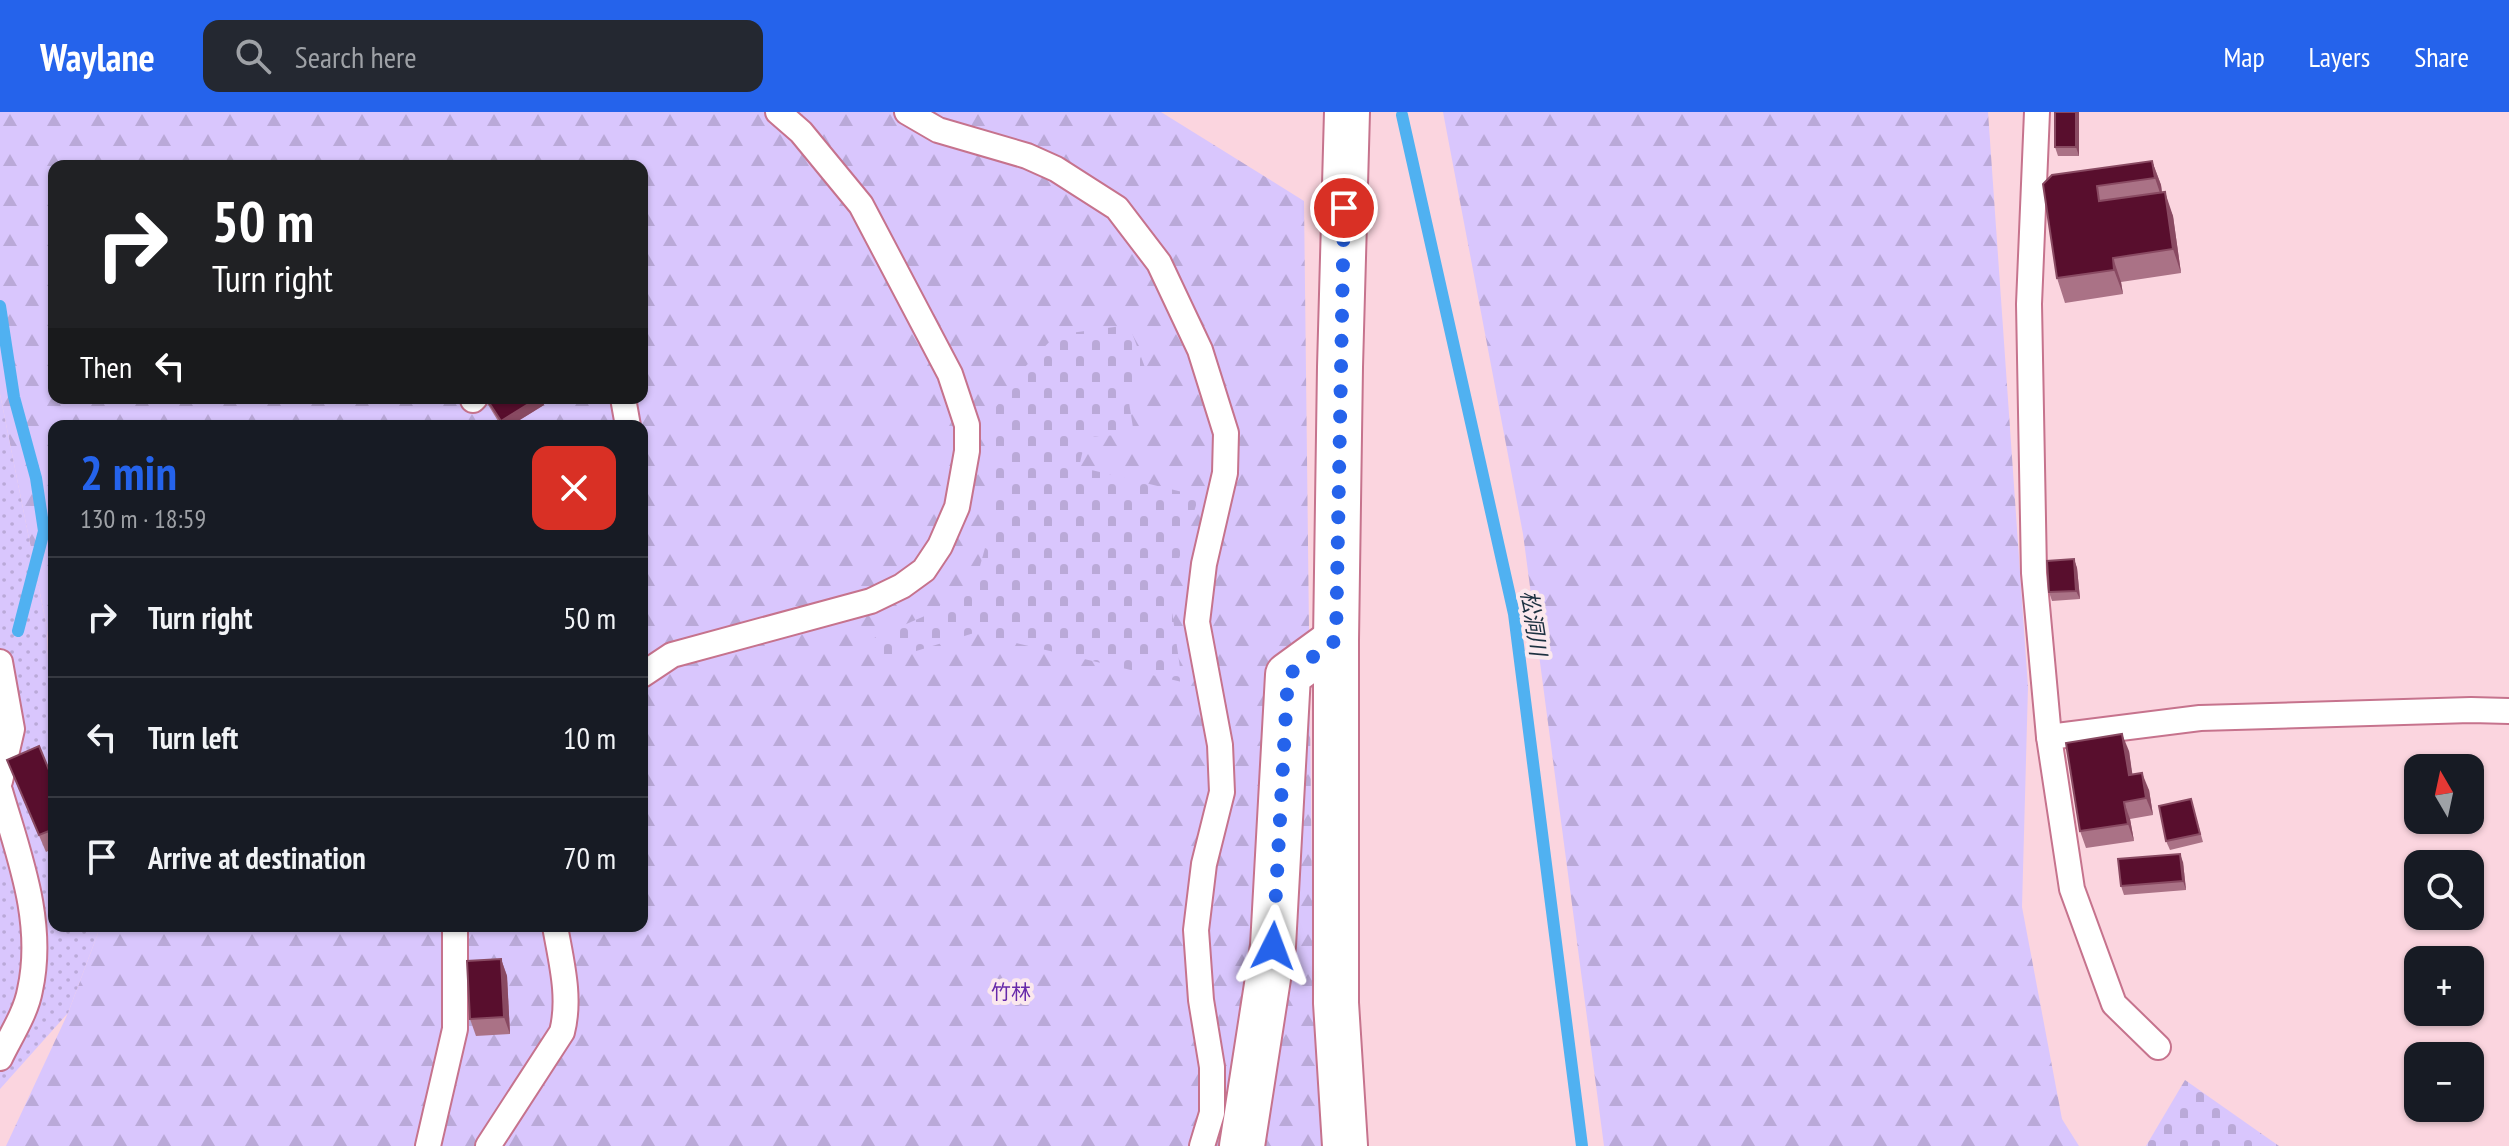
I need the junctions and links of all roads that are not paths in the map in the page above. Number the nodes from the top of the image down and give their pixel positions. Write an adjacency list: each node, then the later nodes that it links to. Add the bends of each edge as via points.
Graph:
1 (778, 112): 7 (lane, via 861,205 950,374 967,425 957,507 924,570 902,586 858,605 672,655)
2 (907, 112): 18 (lane, via 938,130 1056,169 1117,208 1159,263 1200,350 1226,433 1225,473 1197,622 1220,745 1222,792 1204,864 1196,930 1212,1067 1212,1113)
3 (1347, 112): 5 (street)
4 (2037, 112): 9 (lane, via 2029,304 2034,573)
5 (1336, 640): 19 (street, via 1288,675 1273,946); 20 (street, via 1336,1003)
6 (0, 662): 10 (lane, via 12,729)
7 (648, 671)
8 (2509, 711): 9 (lane, via 2200,718)
9 (2049, 737): 14 (lane, via 2072,889 2114,1004)
10 (0, 781)
11 (0, 791): 15 (lane, via 28,883 36,941 30,992)
12 (455, 932): 16 (lane, via 455,1029)
13 (556, 932): 17 (lane, via 566,985 562,1032)
14 (2158, 1047)
15 (0, 1058)
16 (428, 1146)
17 (488, 1146)
18 (1202, 1146)
19 (1242, 1146)
20 (1345, 1146)

